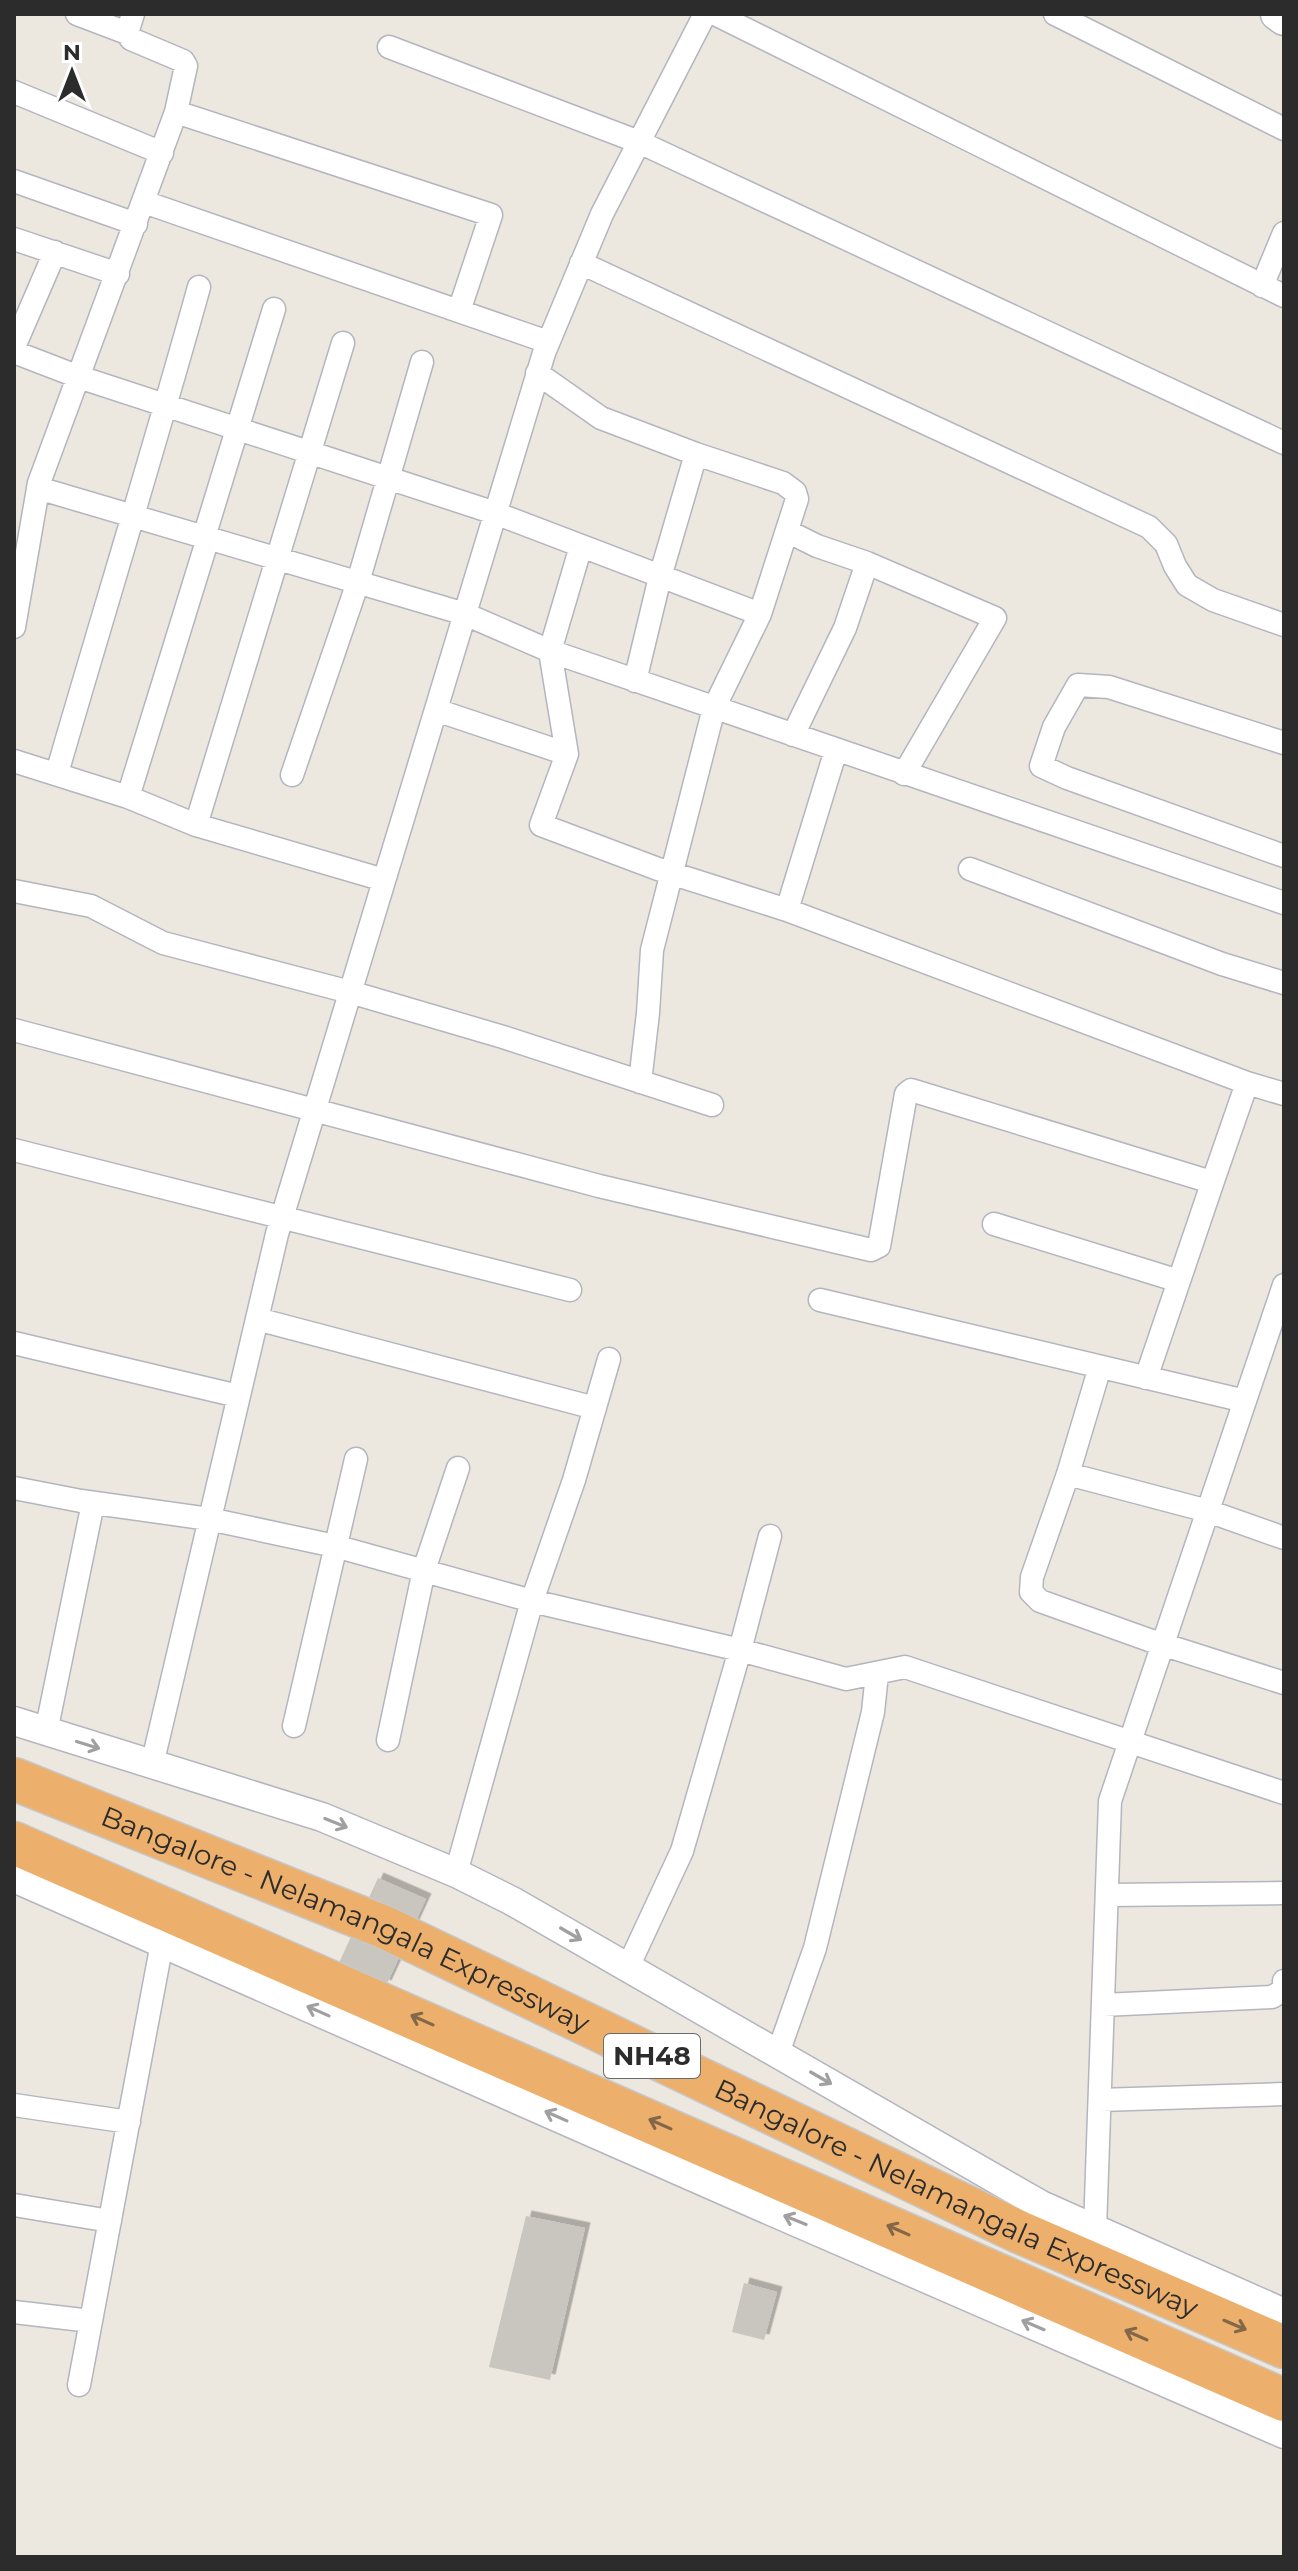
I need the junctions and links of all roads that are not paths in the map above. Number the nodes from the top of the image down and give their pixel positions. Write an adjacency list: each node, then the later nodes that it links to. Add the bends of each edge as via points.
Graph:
1 (77, 14): 7 (street)
2 (705, 14): 12 (street)
3 (715, 14): 22 (street)
4 (1055, 14): 11 (street)
5 (1277, 14): 6 (main road)
6 (1284, 19)
7 (130, 23): 10 (street, via 131,39 186,66)
8 (389, 47): 12 (street)
9 (14, 92): 13 (street)
10 (176, 112): 13 (street); 26 (street, via 491,215)
11 (1284, 129)
12 (639, 142): 20 (street); 35 (street)
13 (162, 153): 15 (street)
14 (14, 181): 16 (street)
15 (144, 202): 16 (street); 26 (street)
16 (136, 224): 21 (street)
17 (1284, 233): 22 (street)
18 (14, 239): 19 (street)
19 (55, 252): 21 (street); 29 (street)
20 (581, 263): 27 (street); 51 (street, via 1149,527 1166,544 1187,585)
21 (118, 274): 32 (street)
22 (1262, 286): 24 (street)
23 (199, 287): 33 (street)
24 (1284, 296)
25 (274, 309): 34 (street)
26 (459, 311): 27 (street)
27 (548, 342): 31 (street)
28 (343, 343): 36 (street)
29 (14, 350): 32 (street)
30 (422, 362): 38 (street)
31 (537, 373): 37 (street, via 601,418); 40 (street)
32 (79, 377): 33 (street); 39 (street)
33 (166, 406): 34 (street); 41 (street)
34 (237, 429): 36 (street); 43 (street)
35 (1284, 443)
36 (310, 453): 38 (street); 45 (street)
37 (696, 454): 42 (street, via 783,483 795,492); 47 (street)
38 (390, 479): 40 (street); 48 (street)
39 (38, 488): 41 (street); 52 (street)
40 (495, 513): 44 (street); 49 (street)
41 (131, 515): 43 (street); 62 (street)
42 (787, 531): 46 (street); 50 (street)
43 (206, 537): 45 (street); 65 (street)
44 (581, 546): 47 (street); 53 (street)
45 (279, 559): 48 (street); 66 (street)
46 (867, 563): 57 (street, via 845,628); 63 (street, via 995,618)
47 (660, 577): 50 (street); 54 (street)
48 (358, 582): 49 (street); 64 (street)
49 (465, 614): 53 (street); 56 (street)
50 (760, 614): 55 (street)
51 (1284, 625)
52 (14, 627)
53 (550, 651): 54 (street); 60 (street)
54 (635, 681): 55 (street)
55 (714, 708): 57 (street); 69 (street)
56 (436, 710): 60 (street); 70 (street)
57 (793, 735): 59 (street)
58 (1284, 743): 67 (street, via 1109,687 1078,685 1054,727 1041,766)
59 (836, 750): 63 (street); 73 (street)
60 (567, 754): 69 (street, via 541,825)
61 (14, 761): 62 (street)
62 (57, 773): 65 (street)
63 (904, 774): 72 (street)
64 (292, 775)
65 (128, 797): 66 (street)
66 (196, 825): 70 (street)
67 (1284, 856)
68 (970, 869): 74 (street)
69 (671, 872): 73 (street); 77 (street, via 652,950)
70 (384, 880): 75 (street)
71 (14, 891): 75 (street, via 91,906 163,943)
72 (1284, 903)
73 (787, 910): 78 (street)
74 (1284, 983)
75 (350, 992): 77 (street); 81 (street)
76 (14, 1030): 81 (street)
77 (640, 1082): 80 (street)
78 (1247, 1083): 79 (street); 83 (street)
79 (1284, 1094)
80 (712, 1105)
81 (315, 1108): 83 (street, via 599,1186 871,1250 879,1246 906,1094 911,1090 1208,1181); 84 (street)
82 (14, 1150): 84 (street)
83 (1214, 1178): 86 (street)
84 (282, 1216): 88 (street); 90 (street)
85 (994, 1224): 86 (street)
86 (1179, 1281): 94 (street)
87 (1284, 1285): 96 (street)
88 (570, 1290)
89 (820, 1300): 93 (street)
90 (257, 1319): 95 (street); 97 (street)
91 (14, 1343): 95 (street)
92 (609, 1359): 97 (street)
93 (1100, 1367): 94 (street); 100 (street)
94 (1146, 1378): 96 (street)
95 (238, 1396): 104 (street)
96 (1245, 1401): 103 (street)
97 (595, 1408): 109 (street)
98 (356, 1459): 107 (street)
99 (458, 1468): 108 (street)
100 (1068, 1474): 103 (street); 110 (street, via 1031,1592 1040,1601)
101 (14, 1488): 102 (street)
102 (93, 1503): 104 (street); 116 (street)
103 (1208, 1511): 106 (street); 110 (street)
104 (209, 1519): 107 (street); 119 (street)
105 (770, 1536): 111 (street)
106 (1284, 1538)
107 (335, 1546): 108 (street); 115 (street)
108 (424, 1570): 109 (street); 117 (street)
109 (532, 1601): 111 (street); 123 (street)
110 (1164, 1644): 113 (street); 118 (street)
111 (740, 1650): 112 (street, via 846,1679); 128 (street, via 682,1851)
112 (877, 1674): 118 (street, via 905,1667); 131 (street, via 873,1712 815,1948)
113 (1284, 1683)
114 (14, 1721): 116 (street)
115 (294, 1726)
116 (46, 1732): 119 (street, one-way to 119)
117 (388, 1740)
118 (1130, 1742): 121 (street); 126 (street, via 1110,1801)
119 (152, 1765): 123 (street, one-way to 123, via 322,1817)
120 (14, 1779): 142 (highway, Bangalore - Nelamangala Expressway / NH48, one-way to 142, via 384,1927 1017,2231)
121 (1284, 1793)
122 (14, 1843): 144 (highway, Bangalore - Nelamangala Expressway / NH48, one-way to 122)
123 (456, 1873): 128 (street, one-way to 128)
124 (14, 1878): 127 (street)
125 (1284, 1893): 126 (street)
126 (1107, 1895): 130 (street)
127 (162, 1943): 135 (street); 145 (street, one-way to 127)
128 (628, 1967): 131 (street)
129 (1284, 1981): 130 (street, via 1284,1990 1272,1997)
130 (1103, 2005): 133 (street)
131 (778, 2053): 138 (street, one-way to 138, via 1041,2205)
132 (1284, 2094): 133 (street)
133 (1100, 2100): 138 (street)
134 (14, 2105): 135 (street)
135 (129, 2122): 137 (street)
136 (14, 2205): 137 (street)
137 (110, 2221): 141 (street)
138 (1095, 2229): 140 (street)
139 (14, 2312): 141 (street)
140 (1284, 2313)
141 (91, 2321): 143 (street)
142 (1284, 2347)
143 (79, 2385)
144 (1284, 2400)
145 (1284, 2434)

